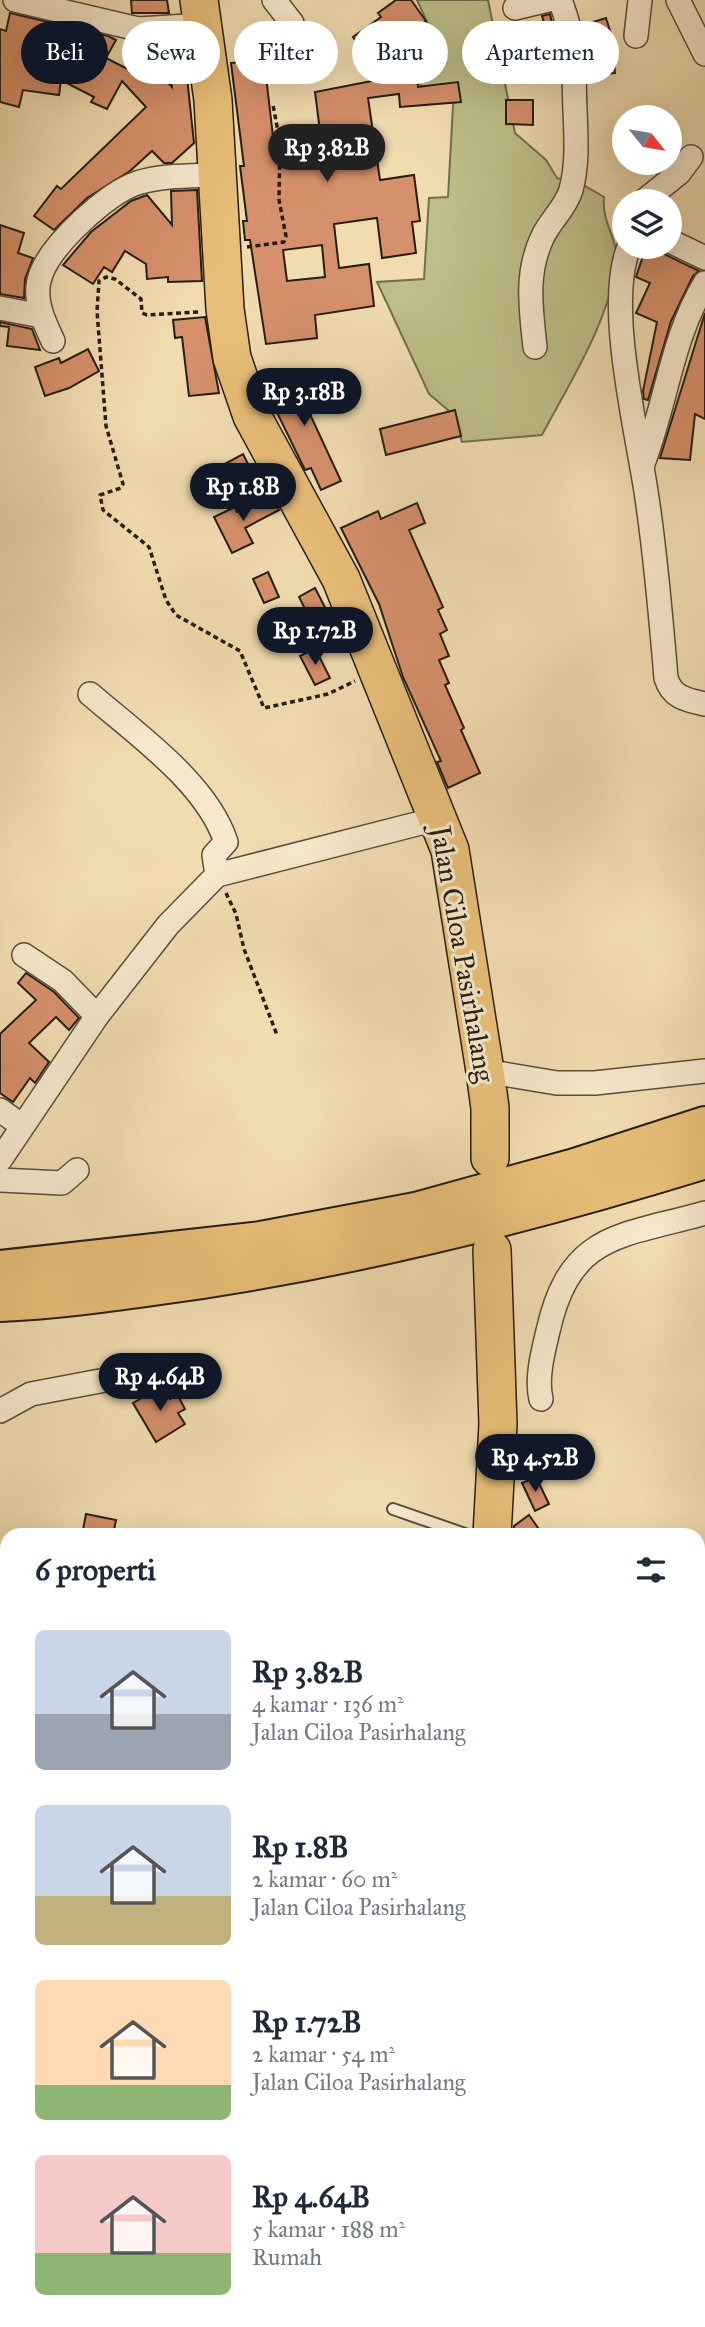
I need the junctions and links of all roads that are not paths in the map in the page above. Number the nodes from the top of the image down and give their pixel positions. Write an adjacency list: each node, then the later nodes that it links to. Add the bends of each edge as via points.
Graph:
1 (15, 0): 7 (street, via 138,29)
2 (274, 0): 9 (street)
3 (548, 0): 8 (street)
4 (560, 0): 22 (street, via 576,59 578,153 570,193 542,236 534,262 528,293)
5 (640, 0): 10 (street)
6 (678, 0): 11 (street)
7 (202, 7): 13 (main road, Jalan Ciloa Pasirhalang)
8 (514, 8)
9 (290, 21)
10 (636, 36)
11 (705, 54)
12 (691, 157): 14 (street)
13 (216, 175): 20 (street, via 136,184 97,206 41,274); 26 (main road, Jalan Ciloa Pasirhalang, via 225,310 232,359 246,402 341,579)
14 (659, 189)
15 (682, 247): 16 (street)
16 (705, 258)
17 (624, 259): 23 (street, via 622,330)
18 (705, 283): 23 (street, via 678,343)
19 (0, 309): 20 (street)
20 (41, 316): 21 (street)
21 (53, 341)
22 (535, 347)
23 (642, 466): 25 (street, via 667,678 670,689 682,699)
24 (90, 694): 27 (street, via 202,796 226,842 215,855)
25 (705, 705)
26 (440, 818): 27 (street); 30 (main road, Jalan Ciloa Pasirhalang, via 455,875)
27 (217, 875): 29 (street, via 169,925)
28 (24, 955): 29 (street, via 62,981)
29 (97, 1016): 33 (street)
30 (485, 1070): 31 (street, via 557,1083); 35 (main road, Jalan Ciloa Pasirhalang)
31 (705, 1071)
32 (0, 1110): 33 (street)
33 (21, 1125): 37 (street)
34 (705, 1126): 42 (highway, via 415,1212 261,1241)
35 (490, 1158)
36 (705, 1159): 43 (highway, via 411,1241 252,1273)
37 (0, 1160)
38 (77, 1170): 39 (street, via 62,1184)
39 (0, 1180)
40 (705, 1213): 45 (street, via 605,1240 579,1261 553,1309 544,1350)
41 (492, 1250): 49 (main road, via 498,1424)
42 (0, 1270)
43 (0, 1302)
44 (137, 1374): 46 (street, via 31,1394)
45 (541, 1399)
46 (0, 1411)
47 (393, 1509): 48 (lane)
48 (448, 1528)
49 (492, 1528)

